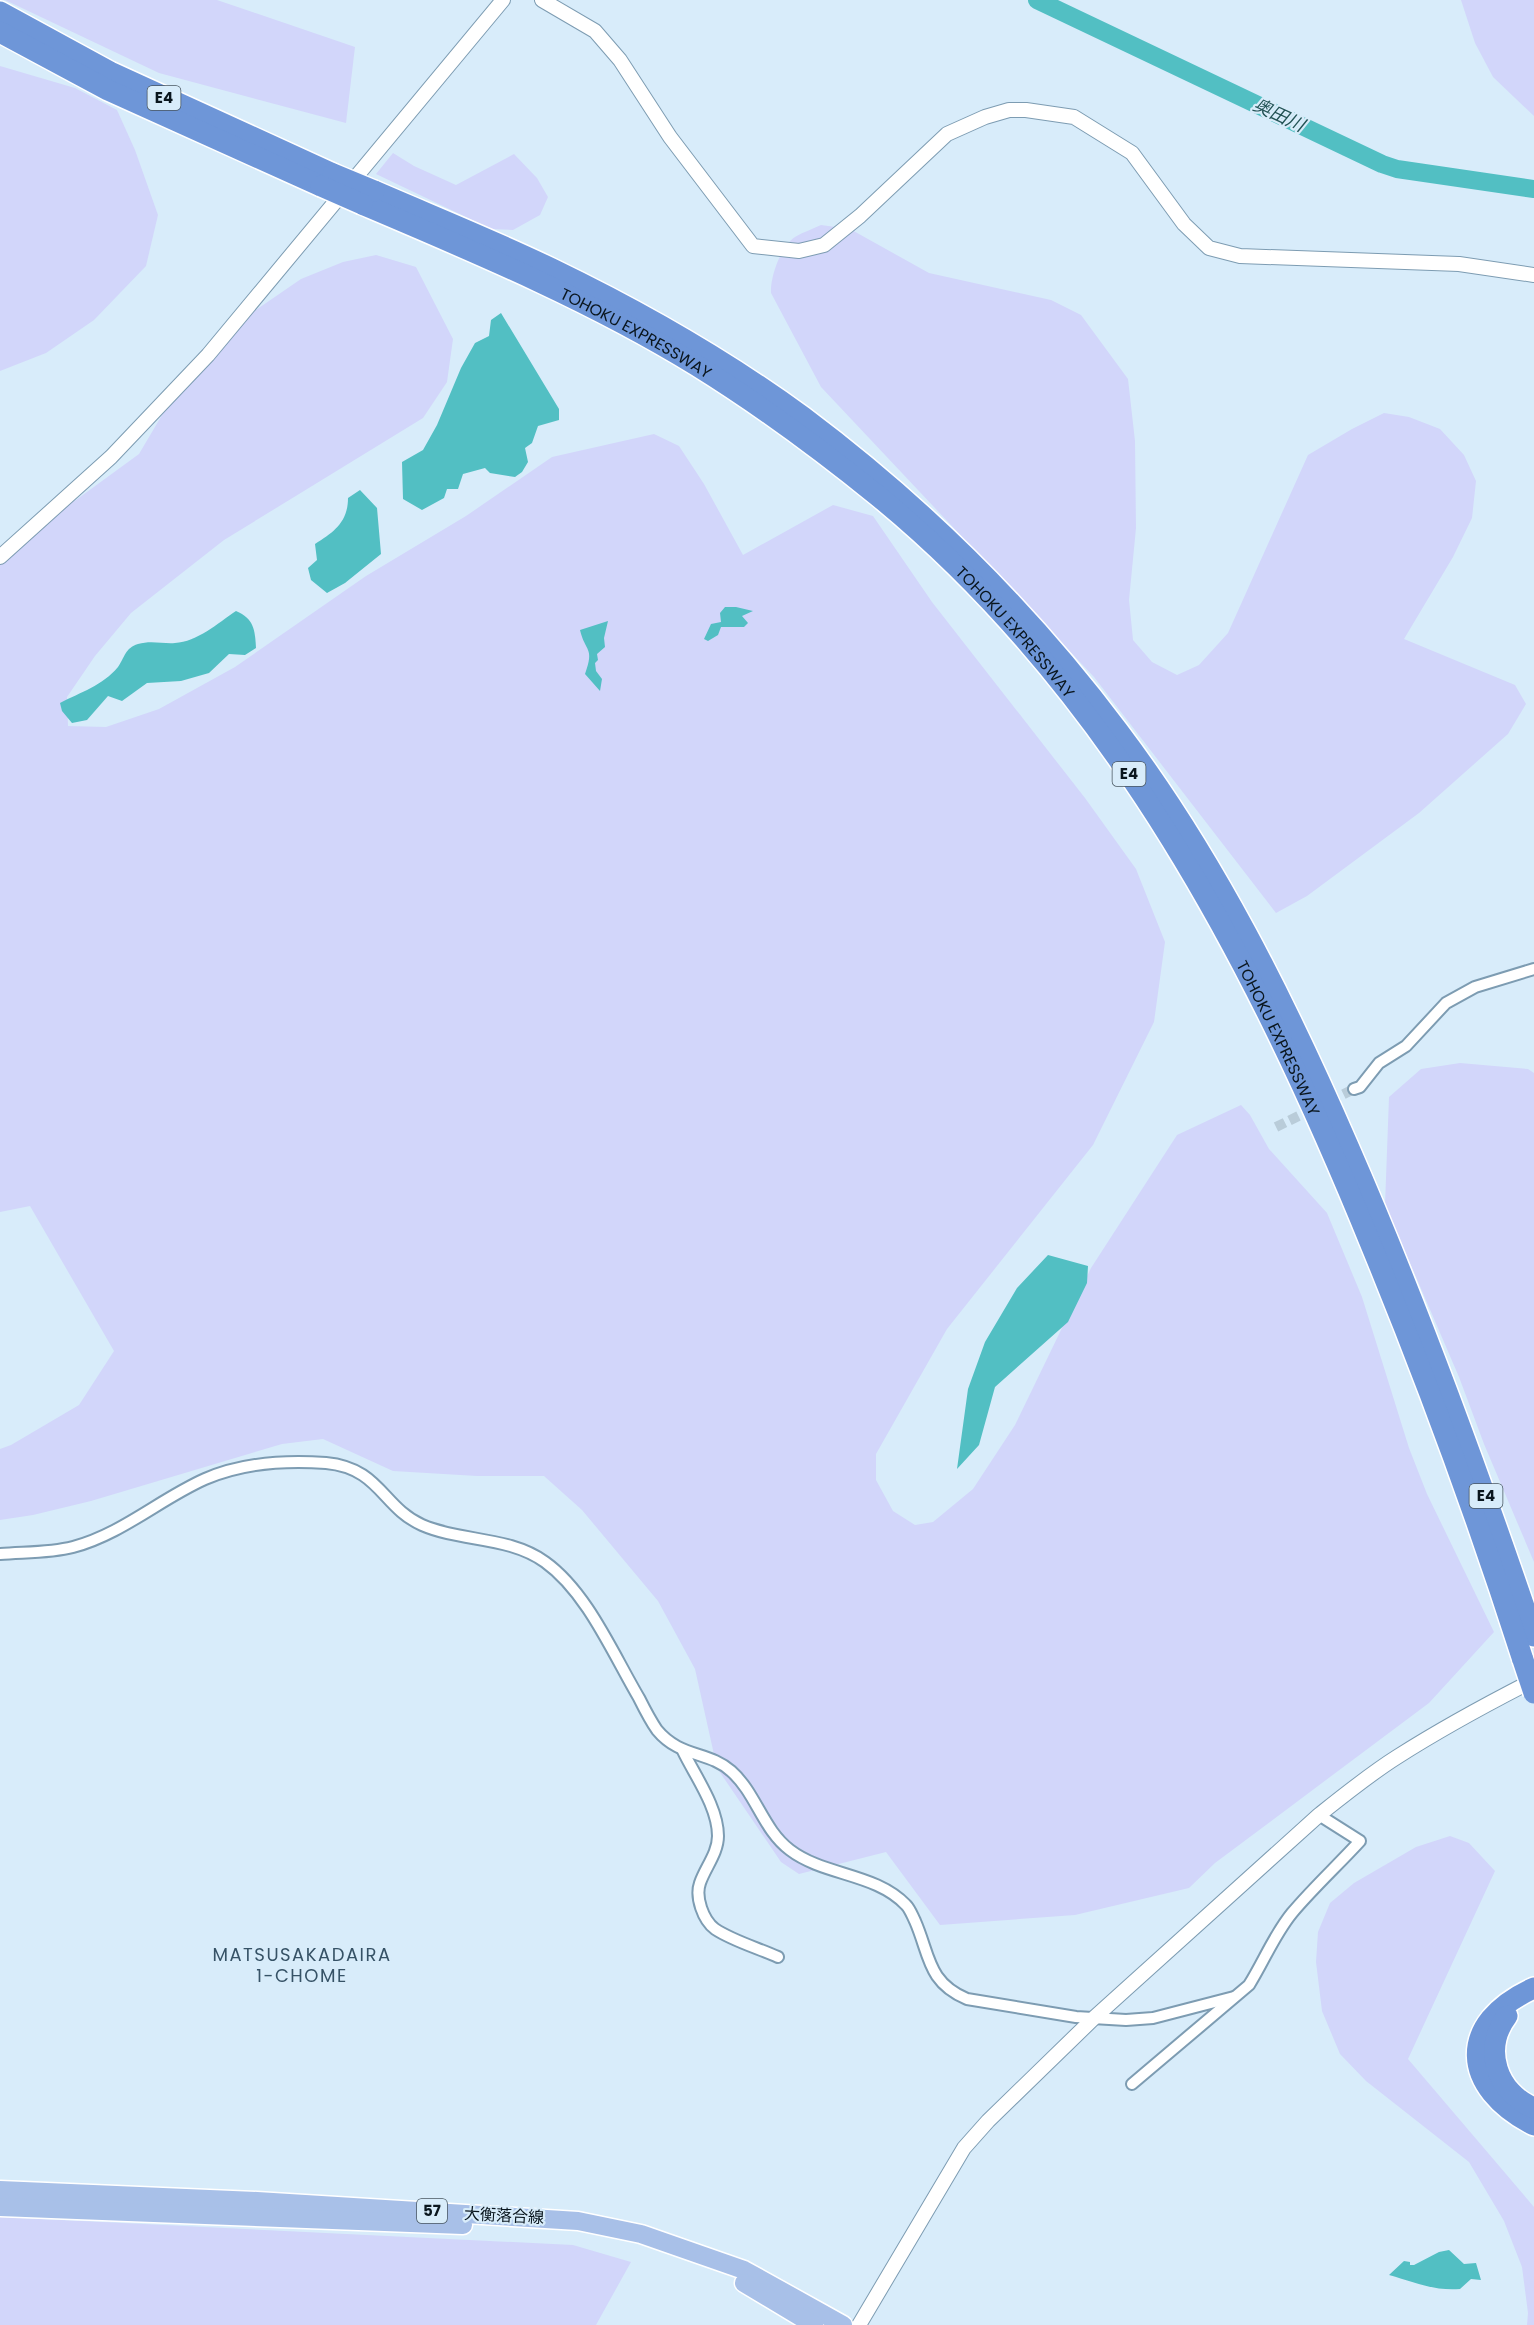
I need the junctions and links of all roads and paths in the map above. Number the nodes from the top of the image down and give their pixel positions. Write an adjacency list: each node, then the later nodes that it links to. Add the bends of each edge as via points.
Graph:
1 (503, 0): 8 (street, via 208,355 111,457)
2 (542, 0): 7 (street, via 595,31 620,60 670,137 753,246 799,251 824,245 947,134 985,117 1026,110 1074,117 1132,153 1184,224 1209,248 1240,256 1459,264)
3 (0, 12): 5 (highway, TOHOKU EXPRESSWAY / E4, via 110,72)
4 (0, 32): 5 (highway, TOHOKU EXPRESSWAY / E4, via 128,100)
5 (327, 180): 6 (highway, TOHOKU EXPRESSWAY / E4, bridge)
6 (368, 197): 11 (highway, TOHOKU EXPRESSWAY / E4, via 550,268 684,340 756,385 890,485 1013,603 1121,734 1182,822 1224,892 1297,1031 1369,1192); 16 (highway, TOHOKU EXPRESSWAY / E4, bridge, via 608,316 746,398 879,497 938,550 1066,689 1108,743 1180,851 1241,958 1281,1039 1353,1200 1420,1365)
7 (1534, 274)
8 (0, 557)
9 (1534, 969): 10 (street, via 1475,987 1446,1003 1406,1046 1379,1063)
10 (1354, 1089)
11 (1435, 1357): 13 (highway); 14 (highway, TOHOKU EXPRESSWAY / E4)
12 (0, 1554): 17 (street, via 74,1546 110,1533 203,1480 253,1465 280,1462 349,1468 364,1474 407,1516 422,1525 525,1551 544,1561 589,1611 656,1728)
13 (1534, 1590)
14 (1534, 1636)
15 (1534, 1680): 18 (street, via 1395,1758)
16 (1534, 1693)
17 (683, 1751): 19 (street, via 711,1806 718,1837 699,1885 703,1914 713,1928); 23 (street, via 715,1761 731,1771 788,1849 804,1859 877,1886 908,1906 926,1955 940,1982 952,1993 967,1999)
18 (1319, 1815): 21 (street, via 1360,1841 1292,1913 1249,1985); 23 (street)
19 (778, 1957)
20 (1534, 1988): 26 (highway, via 1514,1996 1494,2014 1481,2033 1476,2054 1480,2071 1499,2102)
21 (1234, 1997): 23 (street, via 1153,2018); 24 (street)
22 (1534, 1997): 25 (highway, via 1507,2015 1495,2038 1494,2052 1495,2064 1507,2089)
23 (1095, 2017): 31 (street, via 964,2148)
24 (1132, 2084)
25 (1534, 2108)
26 (1534, 2125)
27 (0, 2190): 30 (main road, 大衡落合線 / 57, via 258,2200 578,2221 641,2234 744,2270)
28 (0, 2207): 29 (main road, 大衡落合線 / 57, via 579,2232 690,2261 738,2280)
29 (814, 2325)
30 (843, 2325)
31 (859, 2325)

